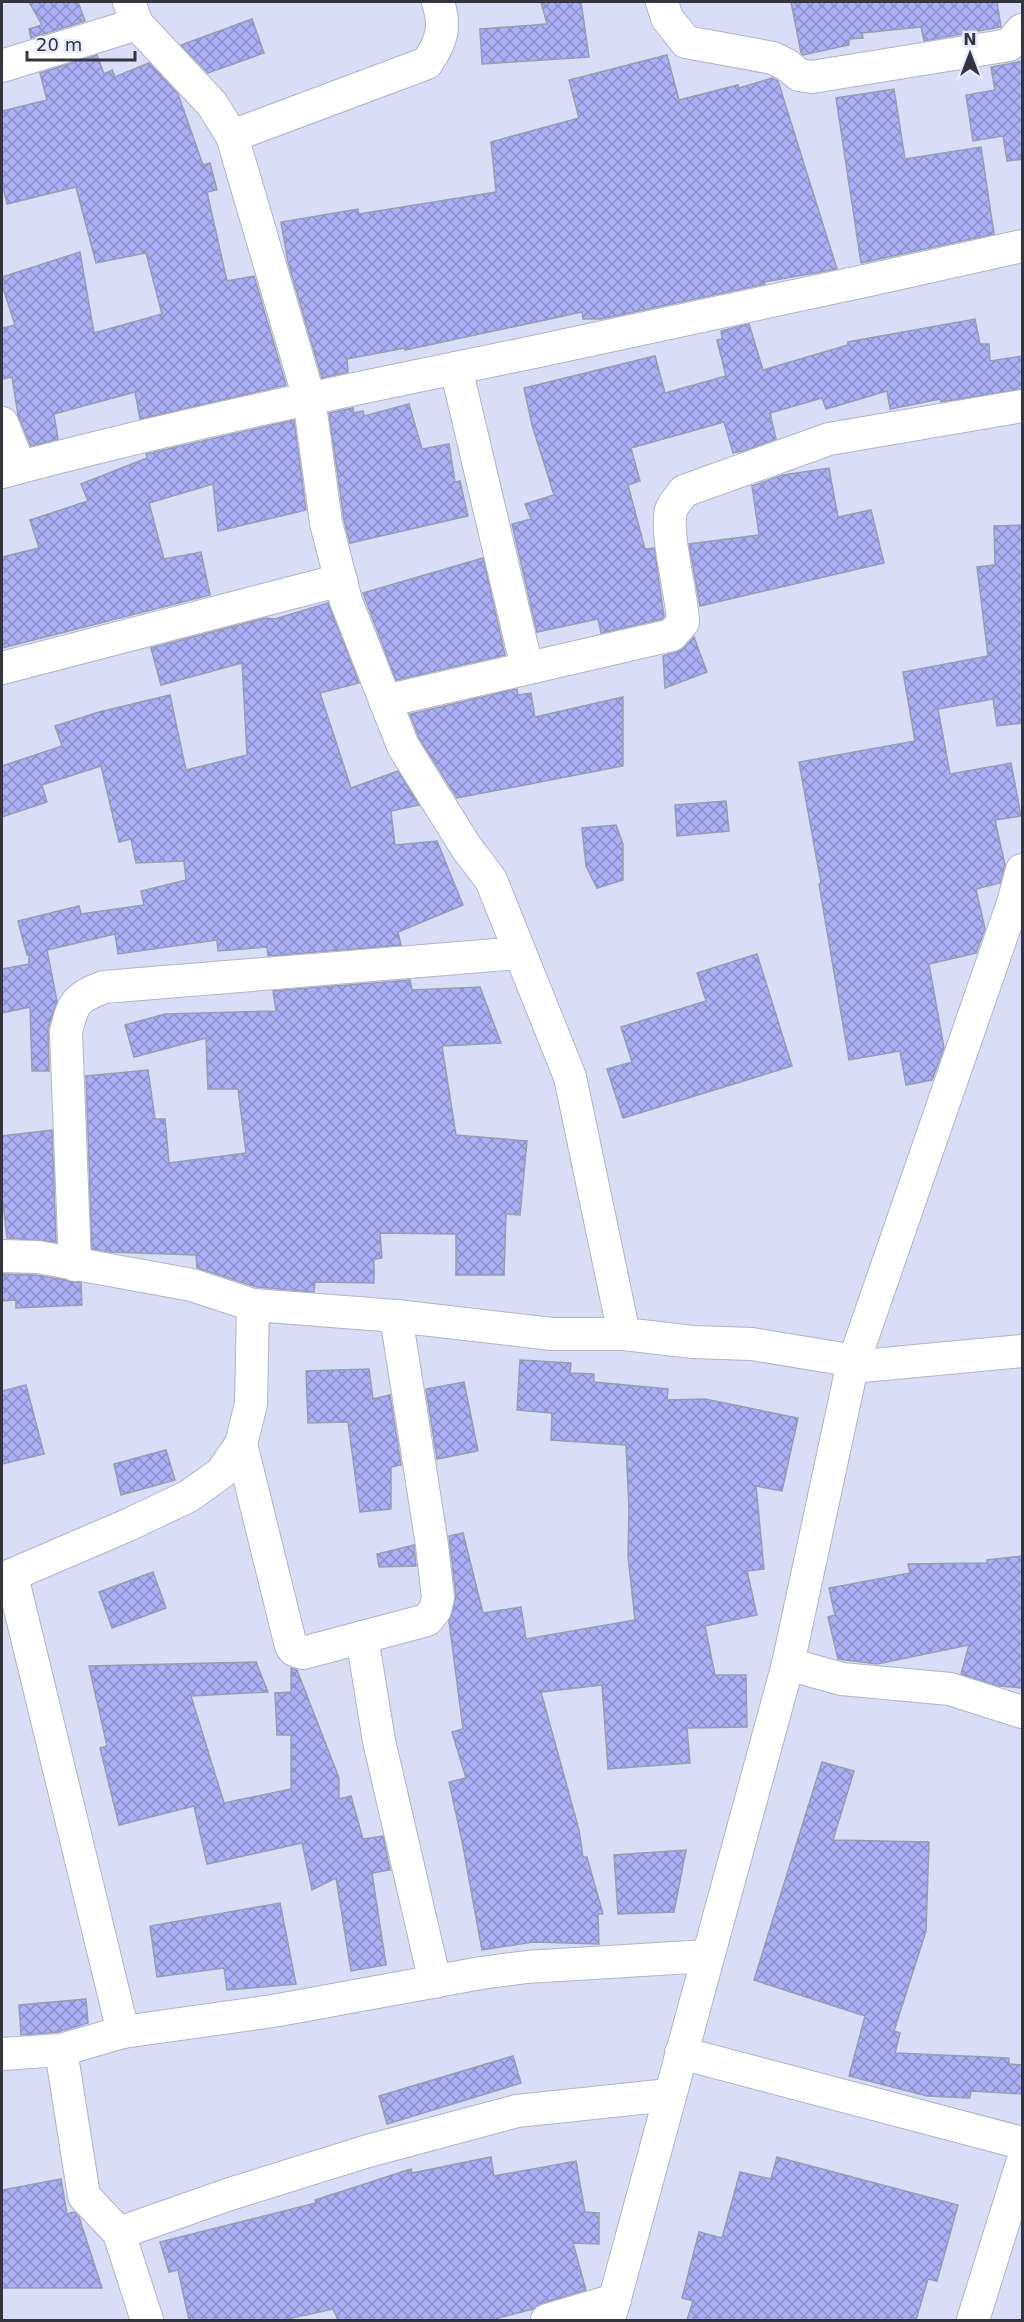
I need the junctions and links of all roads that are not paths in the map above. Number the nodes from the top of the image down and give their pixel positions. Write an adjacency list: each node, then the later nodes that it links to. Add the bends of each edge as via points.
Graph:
1 (438, 2): 6 (street, via 442,15 440,45 428,63)
2 (662, 2): 4 (street, via 668,18 686,42 773,58 800,75 812,77 1009,45)
3 (133, 13): 5 (street); 6 (street, via 212,104)
4 (1023, 30)
5 (2, 66)
6 (232, 136): 9 (street)
7 (1023, 246): 8 (street)
8 (456, 368): 9 (street); 15 (street)
9 (309, 398): 12 (street); 13 (street, via 326,523)
10 (1023, 406): 15 (street, via 829,439 684,491 672,508 670,527 683,622 672,635)
11 (2, 423): 12 (street)
12 (11, 470)
13 (341, 580): 14 (street); 16 (street)
14 (2, 668)
15 (527, 668): 16 (street)
16 (385, 701): 18 (street, via 403,746 491,880)
17 (1023, 870): 25 (street)
18 (520, 953): 20 (street, via 104,987 86,994 72,1008 66,1032); 23 (street, via 570,1077)
19 (2, 1256): 20 (street, via 38,1257)
20 (75, 1265): 21 (street, via 192,1285)
21 (253, 1305): 22 (street); 26 (street, via 251,1404)
22 (396, 1316): 23 (street, via 552,1334); 28 (street, via 438,1598 427,1620)
23 (624, 1334): 25 (street, via 752,1344 843,1359)
24 (1023, 1351): 25 (street)
25 (852, 1367): 29 (street)
26 (242, 1444): 27 (street, via 221,1473 189,1496); 28 (street, via 291,1646 303,1653)
27 (7, 1577): 33 (street)
28 (362, 1637): 32 (street, via 379,1741)
29 (788, 1664): 30 (street, via 842,1679 950,1689); 31 (street)
30 (1023, 1712)
31 (707, 1956): 32 (street, via 527,1967); 35 (street)
32 (435, 1982): 33 (street, via 273,2011)
33 (123, 2032): 34 (street)
34 (61, 2050): 36 (street); 40 (street, via 84,2196)
35 (681, 2053): 37 (street); 38 (street)
36 (2, 2054)
37 (669, 2095): 40 (street, via 517,2111 326,2164); 41 (street)
38 (1023, 2143)
39 (1023, 2163): 44 (street)
40 (119, 2233): 42 (street)
41 (612, 2310): 43 (street)
42 (147, 2320)
43 (547, 2320)
44 (973, 2320)

